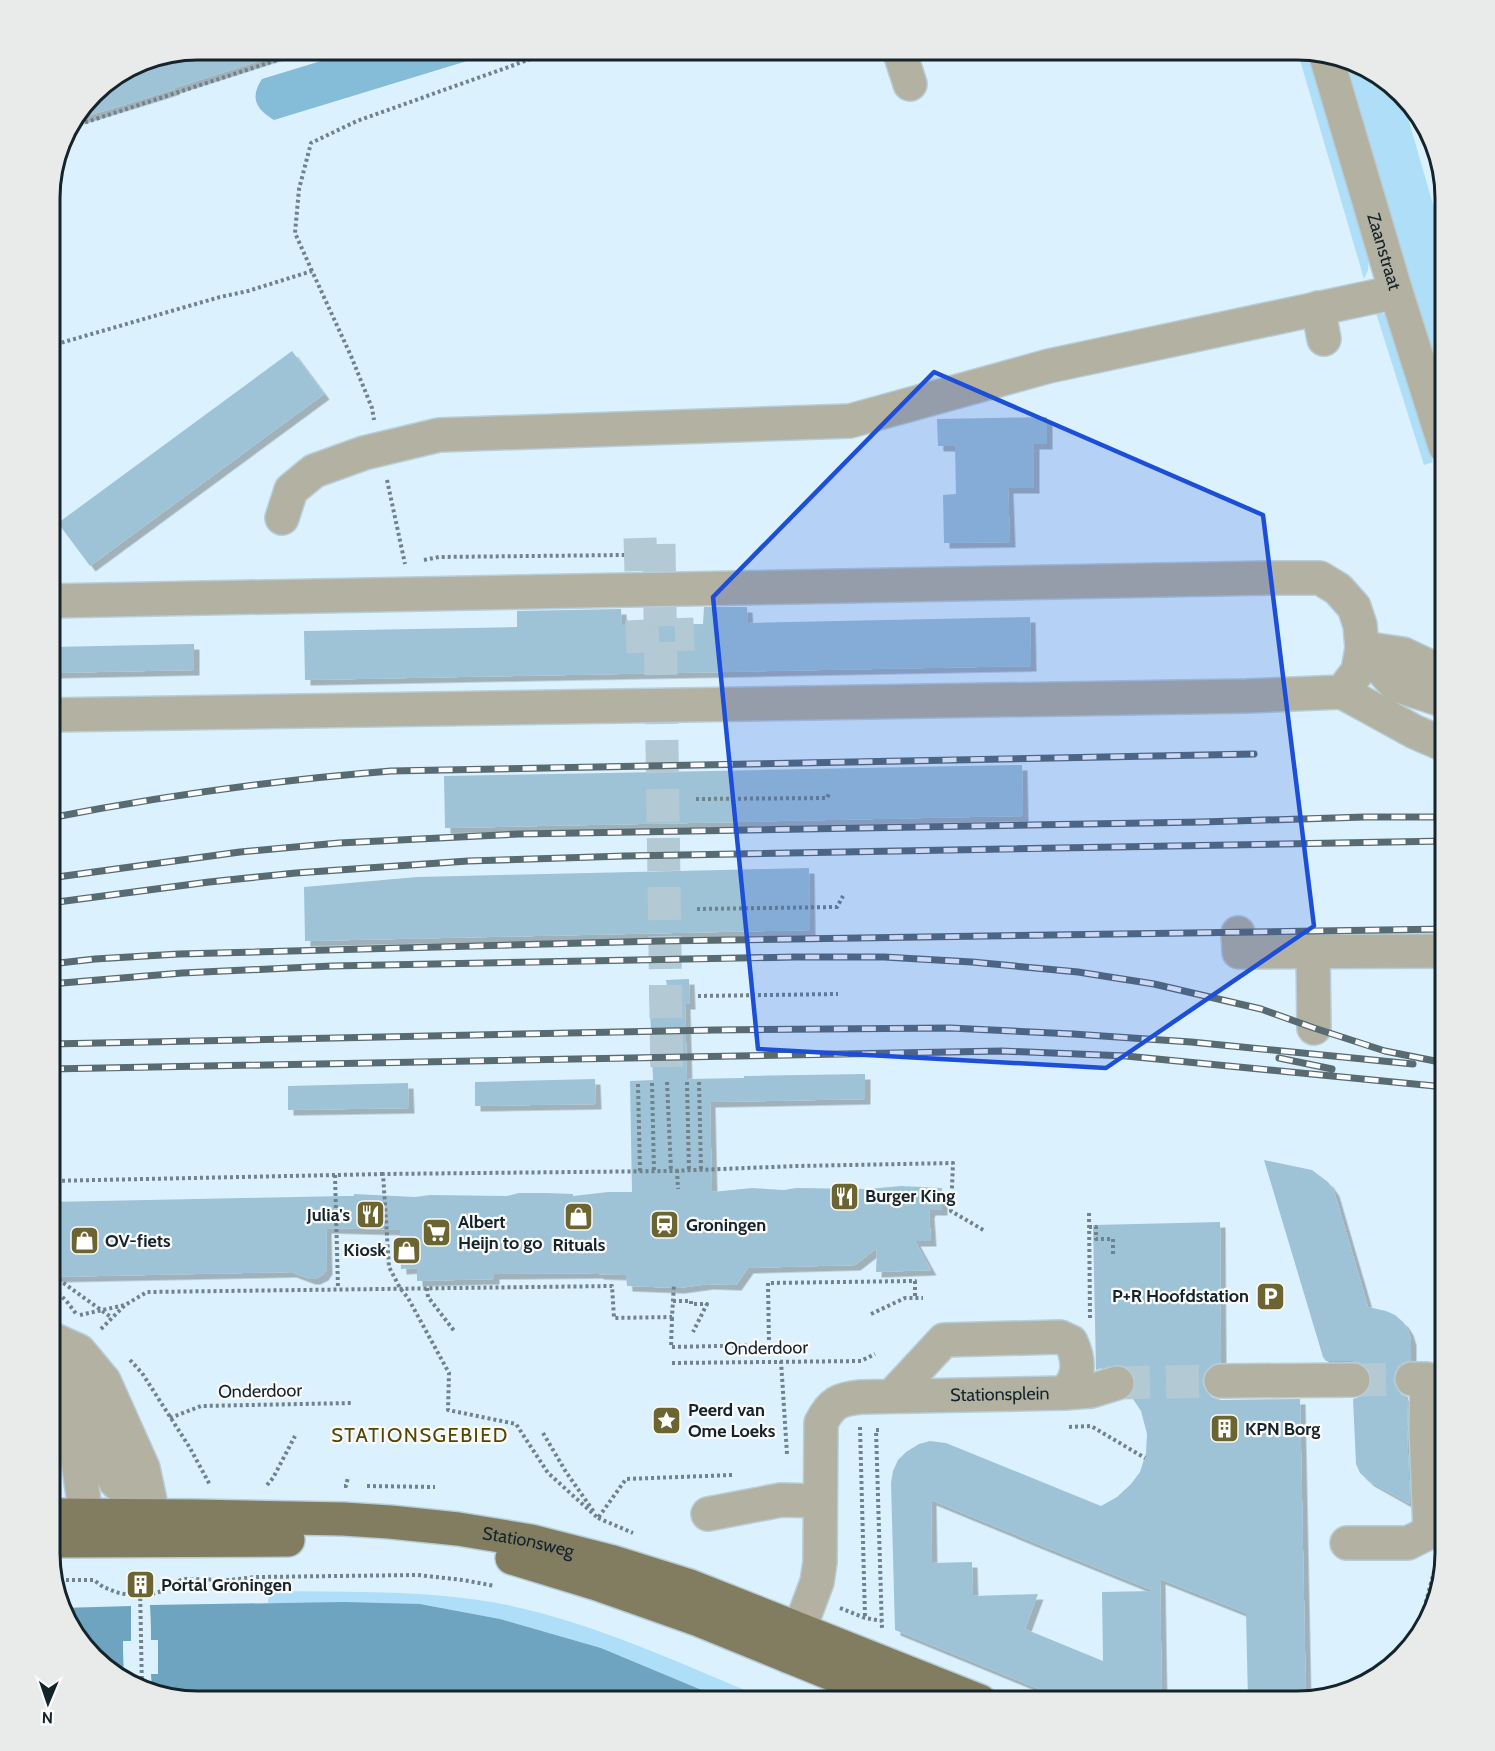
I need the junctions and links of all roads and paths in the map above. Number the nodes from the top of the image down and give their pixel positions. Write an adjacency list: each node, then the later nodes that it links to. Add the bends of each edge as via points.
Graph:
1 (277, 60): 6 (path)
2 (528, 60): 7 (path, via 357,121 311,143 299,189 295,233)
3 (902, 60): 5 (street)
4 (1328, 64): 8 (street, Zaanstraat)
5 (910, 84)
6 (82, 124)
7 (312, 271): 9 (path); 11 (path, via 372,408)
8 (1396, 292): 10 (street, Zaanstraat); 11 (street, via 1321,324 1049,366 850,421 440,435)
9 (60, 343)
10 (1435, 412)
11 (381, 449): 12 (street, via 314,471 291,490); 15 (path)
12 (282, 518)
13 (624, 555): 14 (path, via 439,557)
14 (417, 562)
15 (405, 564)
16 (60, 601): 17 (street, via 1320,578 1338,589 1354,607)
17 (1362, 648): 18 (street, via 1403,654); 19 (street, via 1358,671); 20 (street, via 1396,685)
18 (1435, 669)
19 (1342, 692): 21 (street); 22 (street)
20 (1435, 698)
21 (60, 715)
22 (1435, 740)
23 (829, 794): 24 (path, via 827,798)
24 (696, 799)
25 (843, 896): 26 (path, via 837,907)
26 (697, 909)
27 (1238, 933): 28 (street, via 1239,951)
28 (1313, 951): 29 (street); 32 (street)
29 (1435, 951)
30 (838, 994): 31 (path)
31 (698, 996)
32 (1314, 1028)
33 (687, 1082): 40 (path)
34 (699, 1082): 38 (path)
35 (652, 1083): 42 (path)
36 (667, 1083): 43 (path)
37 (638, 1084): 41 (path)
38 (701, 1169): 40 (path); 49 (path, via 953,1163 951,1211)
39 (677, 1170): 40 (path); 43 (path); 47 (path)
40 (689, 1170)
41 (640, 1171): 42 (path); 44 (path)
42 (654, 1171): 43 (path)
43 (670, 1171)
44 (383, 1174): 45 (path); 53 (path, via 389,1267)
45 (335, 1175): 46 (path); 55 (path)
46 (60, 1181)
47 (678, 1189)
48 (1089, 1227): 50 (path, via 1096,1227 1096,1239 1113,1239)
49 (985, 1231)
50 (1113, 1257)
51 (60, 1281): 61 (path)
52 (674, 1284): 59 (path)
53 (400, 1288): 54 (path); 55 (path); 86 (path, via 449,1373 448,1410 516,1424 548,1473 598,1518 626,1479)
54 (427, 1288): 63 (path, via 612,1286 614,1318); 64 (path, via 428,1297)
55 (338, 1289): 60 (path, via 147,1292)
56 (60, 1295): 61 (path, via 77,1316)
57 (915, 1298): 58 (path); 62 (path, via 905,1298); 63 (path, via 915,1281 768,1283 769,1345 671,1347)
58 (923, 1298)
59 (673, 1302): 63 (path); 65 (path, via 707,1304)
60 (125, 1305): 61 (path); 61 (path, via 112,1318)
61 (102, 1311)
62 (872, 1314)
63 (672, 1317)
64 (455, 1332)
65 (693, 1332)
66 (60, 1342): 95 (street, via 79,1351 104,1381 143,1468)
67 (875, 1354): 68 (path, Onderdoor, via 861,1361)
68 (781, 1361): 69 (path, Onderdoor); 84 (path)
69 (672, 1363)
70 (60, 1364): 95 (street, via 71,1374 115,1480)
71 (1412, 1379): 98 (street, via 1427,1379 1430,1532 1408,1544)
72 (1353, 1380): 73 (street)
73 (1221, 1381)
74 (1117, 1383): 75 (street, via 1091,1391)
75 (1064, 1393): 76 (street, Stationsplein); 76 (street, Stationsplein, via 1077,1374 1076,1352 1071,1342 1060,1337 944,1340)
76 (877, 1396): 91 (street, Stationsplein, via 845,1399 826,1412 821,1424); 107 (path, via 860,1437)
77 (352, 1403): 87 (path, Onderdoor, via 201,1406 170,1418)
78 (60, 1412): 94 (street, via 75,1442)
79 (1067, 1427): 83 (path, via 1091,1426)
80 (888, 1430): 108 (path, via 876,1430)
81 (543, 1433): 85 (path)
82 (295, 1436): 88 (path)
83 (1145, 1458)
84 (788, 1462)
85 (566, 1473)
86 (732, 1475)
87 (210, 1485)
88 (267, 1485)
89 (346, 1486): 90 (path)
90 (435, 1487)
91 (820, 1501): 92 (street, via 782,1500); 109 (street, Stationsplein, via 818,1582)
92 (708, 1514)
93 (60, 1515): 94 (main road, Stationsweg)
94 (86, 1515): 95 (main road, Stationsweg); 97 (street)
95 (153, 1515): 97 (street); 109 (main road, Stationsweg, via 390,1522 506,1536 690,1586)
96 (60, 1541): 97 (main road, Stationsweg)
97 (116, 1541): 109 (main road, Stationsweg, via 342,1539 443,1544 524,1561 699,1620)
98 (1347, 1543)
99 (130, 1573): 100 (path, via 140,1583)
100 (148, 1573)
101 (63, 1580): 105 (path, via 94,1580 119,1593)
102 (1431, 1584): 106 (path, bridge)
103 (140, 1586): 105 (path)
104 (498, 1586): 105 (path, via 418,1575 256,1576 182,1579 163,1591)
105 (140, 1596): 110 (path)
106 (1426, 1603)
107 (866, 1626)
108 (883, 1637)
109 (795, 1643): 111 (main road, Stationsweg); 112 (main road, Stationsweg)
110 (142, 1679)
111 (880, 1691)
112 (948, 1691)

